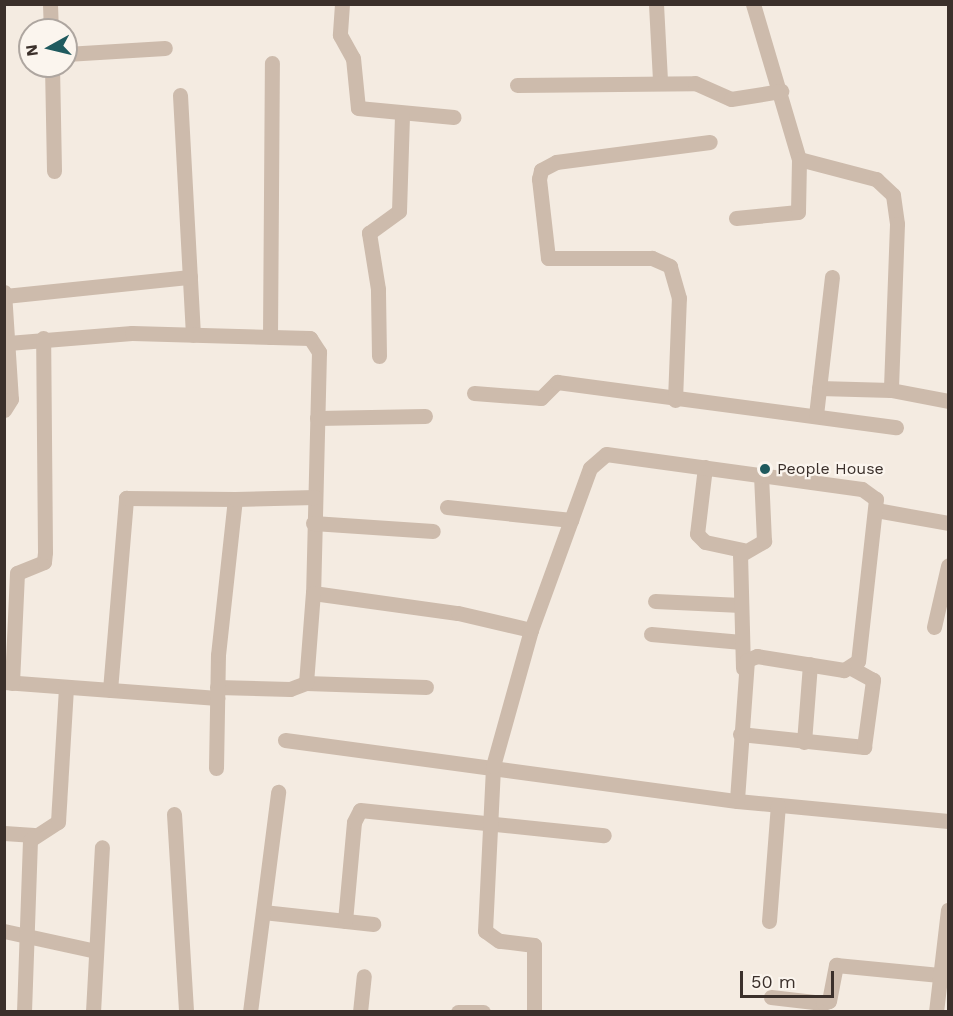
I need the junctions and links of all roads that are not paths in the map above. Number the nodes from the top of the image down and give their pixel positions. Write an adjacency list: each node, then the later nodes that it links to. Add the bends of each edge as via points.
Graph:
1 (342, 4): 12 (street, via 340,35 353,58 358,108)
2 (656, 4): 8 (street)
3 (753, 4): 10 (street)
4 (165, 48): 5 (street)
5 (78, 53)
6 (272, 63): 22 (street)
7 (52, 78): 16 (street)
8 (660, 81): 9 (street); 10 (street, via 695,82 731,99)
9 (517, 85)
10 (781, 91): 15 (street)
11 (180, 95): 18 (street)
12 (402, 115): 13 (street); 25 (street, via 399,211 369,233 378,289)
13 (454, 117)
14 (710, 142): 29 (street, via 556,162 541,170 539,179 548,258 652,258 670,266 679,298)
15 (799, 159): 17 (street, via 798,212); 27 (street, via 876,179 893,195 897,224)
16 (54, 171)
17 (736, 218)
18 (190, 277): 20 (street); 21 (street)
19 (832, 277): 26 (street)
20 (5, 294): 24 (street)
21 (193, 335): 22 (street); 23 (street)
22 (270, 337): 34 (street, via 317,343)
23 (43, 338): 24 (street); 49 (street, via 45,552 44,561)
24 (8, 343): 31 (street, via 11,399)
25 (379, 356)
26 (819, 388): 27 (street); 32 (street)
27 (891, 390): 30 (street)
28 (474, 393): 29 (street, via 541,398 557,382)
29 (675, 400): 32 (street)
30 (948, 401)
31 (4, 410)
32 (816, 415): 35 (street)
33 (424, 416): 34 (street)
34 (317, 418): 38 (street)
35 (896, 427)
36 (705, 467): 37 (street); 42 (street, via 606,454 590,468); 46 (street, via 697,534 705,542)
37 (761, 475): 41 (street, via 873,492); 46 (street, via 764,541)
38 (315, 497): 39 (street); 43 (street)
39 (235, 499): 64 (street, via 126,498); 65 (street)
40 (447, 507): 42 (street)
41 (876, 510): 44 (street); 59 (street)
42 (571, 520): 54 (street)
43 (314, 523): 45 (street); 50 (street)
44 (948, 523)
45 (433, 531)
46 (743, 550): 52 (street)
47 (4, 566): 49 (street)
48 (948, 566): 53 (street)
49 (21, 568): 60 (street, via 15,581)
50 (313, 593): 54 (street, via 458,613); 61 (street)
51 (655, 601): 52 (street)
52 (741, 605): 56 (street)
53 (934, 627)
54 (531, 630): 69 (street)
55 (651, 634): 56 (street)
56 (742, 642): 58 (street)
57 (810, 664): 58 (street, via 757,656); 59 (street); 68 (street)
58 (743, 668): 66 (street)
59 (853, 669): 68 (street, via 873,680 864,747)
60 (8, 682): 62 (street)
61 (306, 683): 63 (street); 65 (street, via 290,690)
62 (66, 687): 64 (street); 78 (street, via 58,822 56,828)
63 (426, 687)
64 (110, 690): 65 (street)
65 (217, 692): 70 (street)
66 (740, 734): 68 (street); 72 (street)
67 (285, 740): 69 (street)
68 (804, 742)
69 (493, 766): 72 (street); 76 (street)
70 (216, 768)
71 (278, 792): 82 (street)
72 (737, 801): 73 (street)
73 (778, 805): 75 (street); 84 (street)
74 (174, 814): 94 (street)
75 (948, 821)
76 (490, 822): 79 (street); 83 (street, via 360,810 354,822); 99 (street, via 485,931 499,940 534,945)
77 (4, 833): 78 (street)
78 (34, 835): 87 (street)
79 (604, 835)
80 (102, 847): 88 (street)
81 (948, 910): 89 (street)
82 (263, 912): 83 (street); 95 (street)
83 (345, 921): 85 (street)
84 (769, 921)
85 (373, 924)
86 (4, 931): 87 (street)
87 (28, 937): 88 (street); 92 (street)
88 (96, 951): 93 (street)
89 (940, 975): 91 (street, via 836,965 829,1001); 100 (street)
90 (364, 976): 96 (street)
91 (771, 997)
92 (24, 1011)
93 (93, 1011)
94 (186, 1011)
95 (250, 1011)
96 (360, 1011)
97 (458, 1011): 98 (street)
98 (483, 1011)
99 (534, 1011)
100 (936, 1011)

